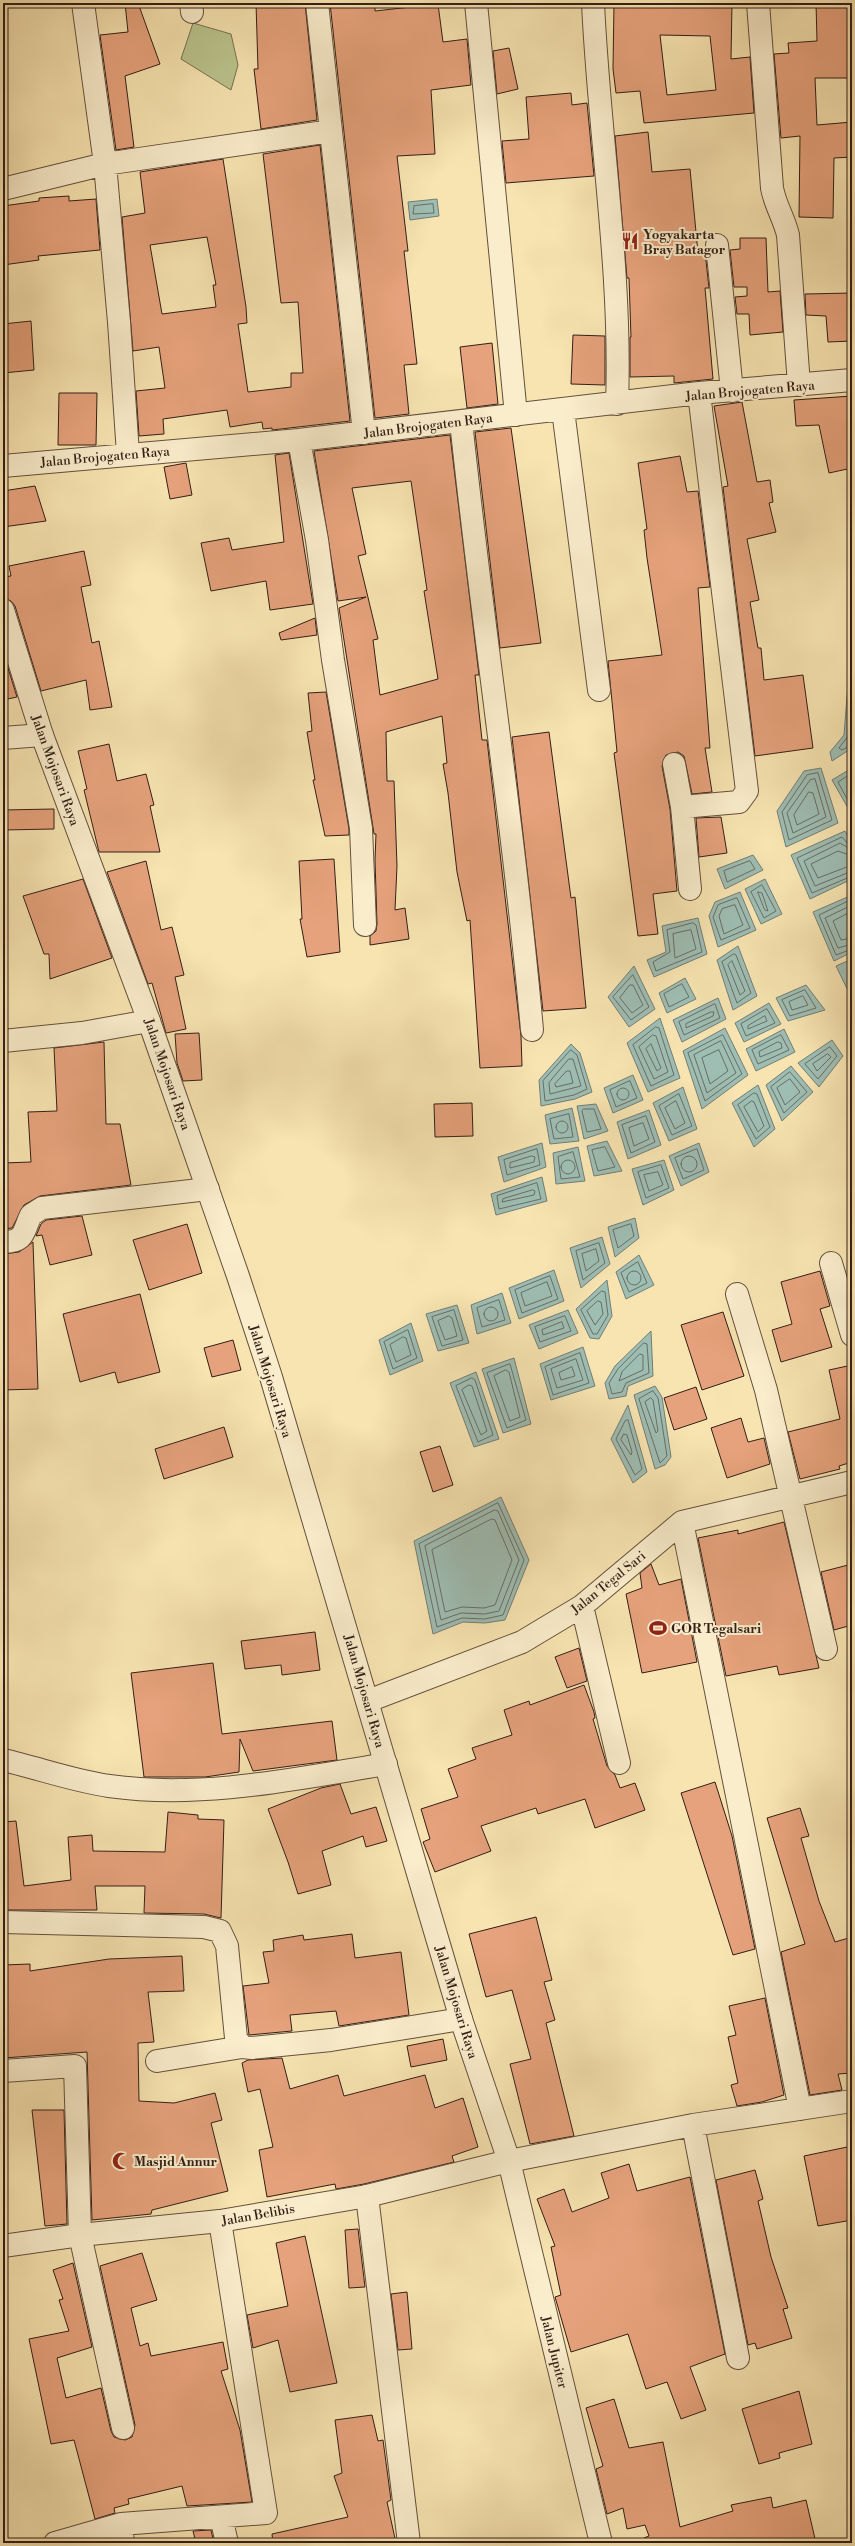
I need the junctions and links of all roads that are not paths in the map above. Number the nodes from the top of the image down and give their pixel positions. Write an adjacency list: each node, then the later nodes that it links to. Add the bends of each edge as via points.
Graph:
1 (83, 3): 7 (street)
2 (316, 3): 6 (street)
3 (476, 3): 16 (street)
4 (593, 3): 14 (street, via 619,352)
5 (758, 3): 11 (street, via 772,188 774,203 785,221 788,235)
6 (331, 131): 7 (street); 18 (street)
7 (105, 164): 8 (street); 20 (street)
8 (3, 189)
9 (717, 245): 12 (street)
10 (852, 380): 11 (street, Jalan Brojogaten Raya)
11 (800, 385): 12 (street, Jalan Brojogaten Raya)
12 (732, 391): 13 (street, Jalan Brojogaten Raya)
13 (699, 393): 14 (street, Jalan Brojogaten Raya); 27 (street, via 747,790 739,802)
14 (617, 404): 15 (street, Jalan Brojogaten Raya)
15 (563, 410): 16 (street, Jalan Brojogaten Raya); 23 (street)
16 (516, 415): 17 (street, Jalan Brojogaten Raya)
17 (461, 421): 18 (street, Jalan Brojogaten Raya); 31 (street)
18 (364, 433): 19 (street, Jalan Brojogaten Raya)
19 (299, 440): 20 (street, Jalan Brojogaten Raya); 29 (street, via 361,828)
20 (128, 454): 21 (street, Jalan Brojogaten Raya)
21 (3, 466)
22 (3, 610): 24 (street, Jalan Mojosari Raya)
23 (599, 690)
24 (42, 735): 25 (street); 30 (street, Jalan Mojosari Raya)
25 (3, 738)
26 (674, 764): 27 (street)
27 (682, 807): 28 (street)
28 (690, 889)
29 (365, 925)
30 (149, 1021): 32 (street, via 82,1033); 33 (street, Jalan Mojosari Raya)
31 (532, 1030)
32 (3, 1042)
33 (208, 1189): 34 (street, via 42,1208 30,1214 25,1234 17,1240); 43 (street, Jalan Mojosari Raya, via 271,1377)
34 (3, 1242)
35 (831, 1263): 37 (street)
36 (738, 1294): 39 (street, via 766,1390)
37 (852, 1335)
38 (852, 1482): 39 (street, Jalan Tegal Sari)
39 (789, 1496): 40 (street, Jalan Tegal Sari); 42 (street)
40 (682, 1522): 41 (street, Jalan Tegal Sari); 53 (street)
41 (582, 1606): 43 (street, Jalan Tegal Sari, via 522,1642); 45 (street)
42 (826, 1649)
43 (368, 1701): 46 (street, Jalan Mojosari Raya)
44 (3, 1760): 46 (street, via 108,1786 182,1791 260,1785)
45 (619, 1763)
46 (386, 1764): 48 (street, Jalan Mojosari Raya)
47 (3, 1922): 49 (street, via 204,1926 220,1931 228,1946 236,2038)
48 (461, 2018): 49 (street, via 331,2040); 55 (street, Jalan Mojosari Raya)
49 (242, 2047): 50 (street)
50 (157, 2061)
51 (3, 2071): 58 (street, via 75,2066)
52 (852, 2101): 53 (street, Jalan Belibis)
53 (800, 2109): 54 (street, Jalan Belibis)
54 (693, 2125): 55 (street, Jalan Belibis); 60 (street)
55 (509, 2161): 56 (street, Jalan Belibis); 67 (street, Jalan Jupiter)
56 (366, 2196): 57 (street, Jalan Belibis); 66 (street)
57 (220, 2221): 58 (street, Jalan Belibis); 62 (street, via 266,2514)
58 (80, 2235): 59 (street, Jalan Belibis); 61 (street)
59 (3, 2246)
60 (738, 2358)
61 (123, 2428)
62 (221, 2517): 63 (street); 65 (street)
63 (122, 2534): 64 (street)
64 (55, 2543)
65 (227, 2543)
66 (409, 2543)
67 (601, 2543)

